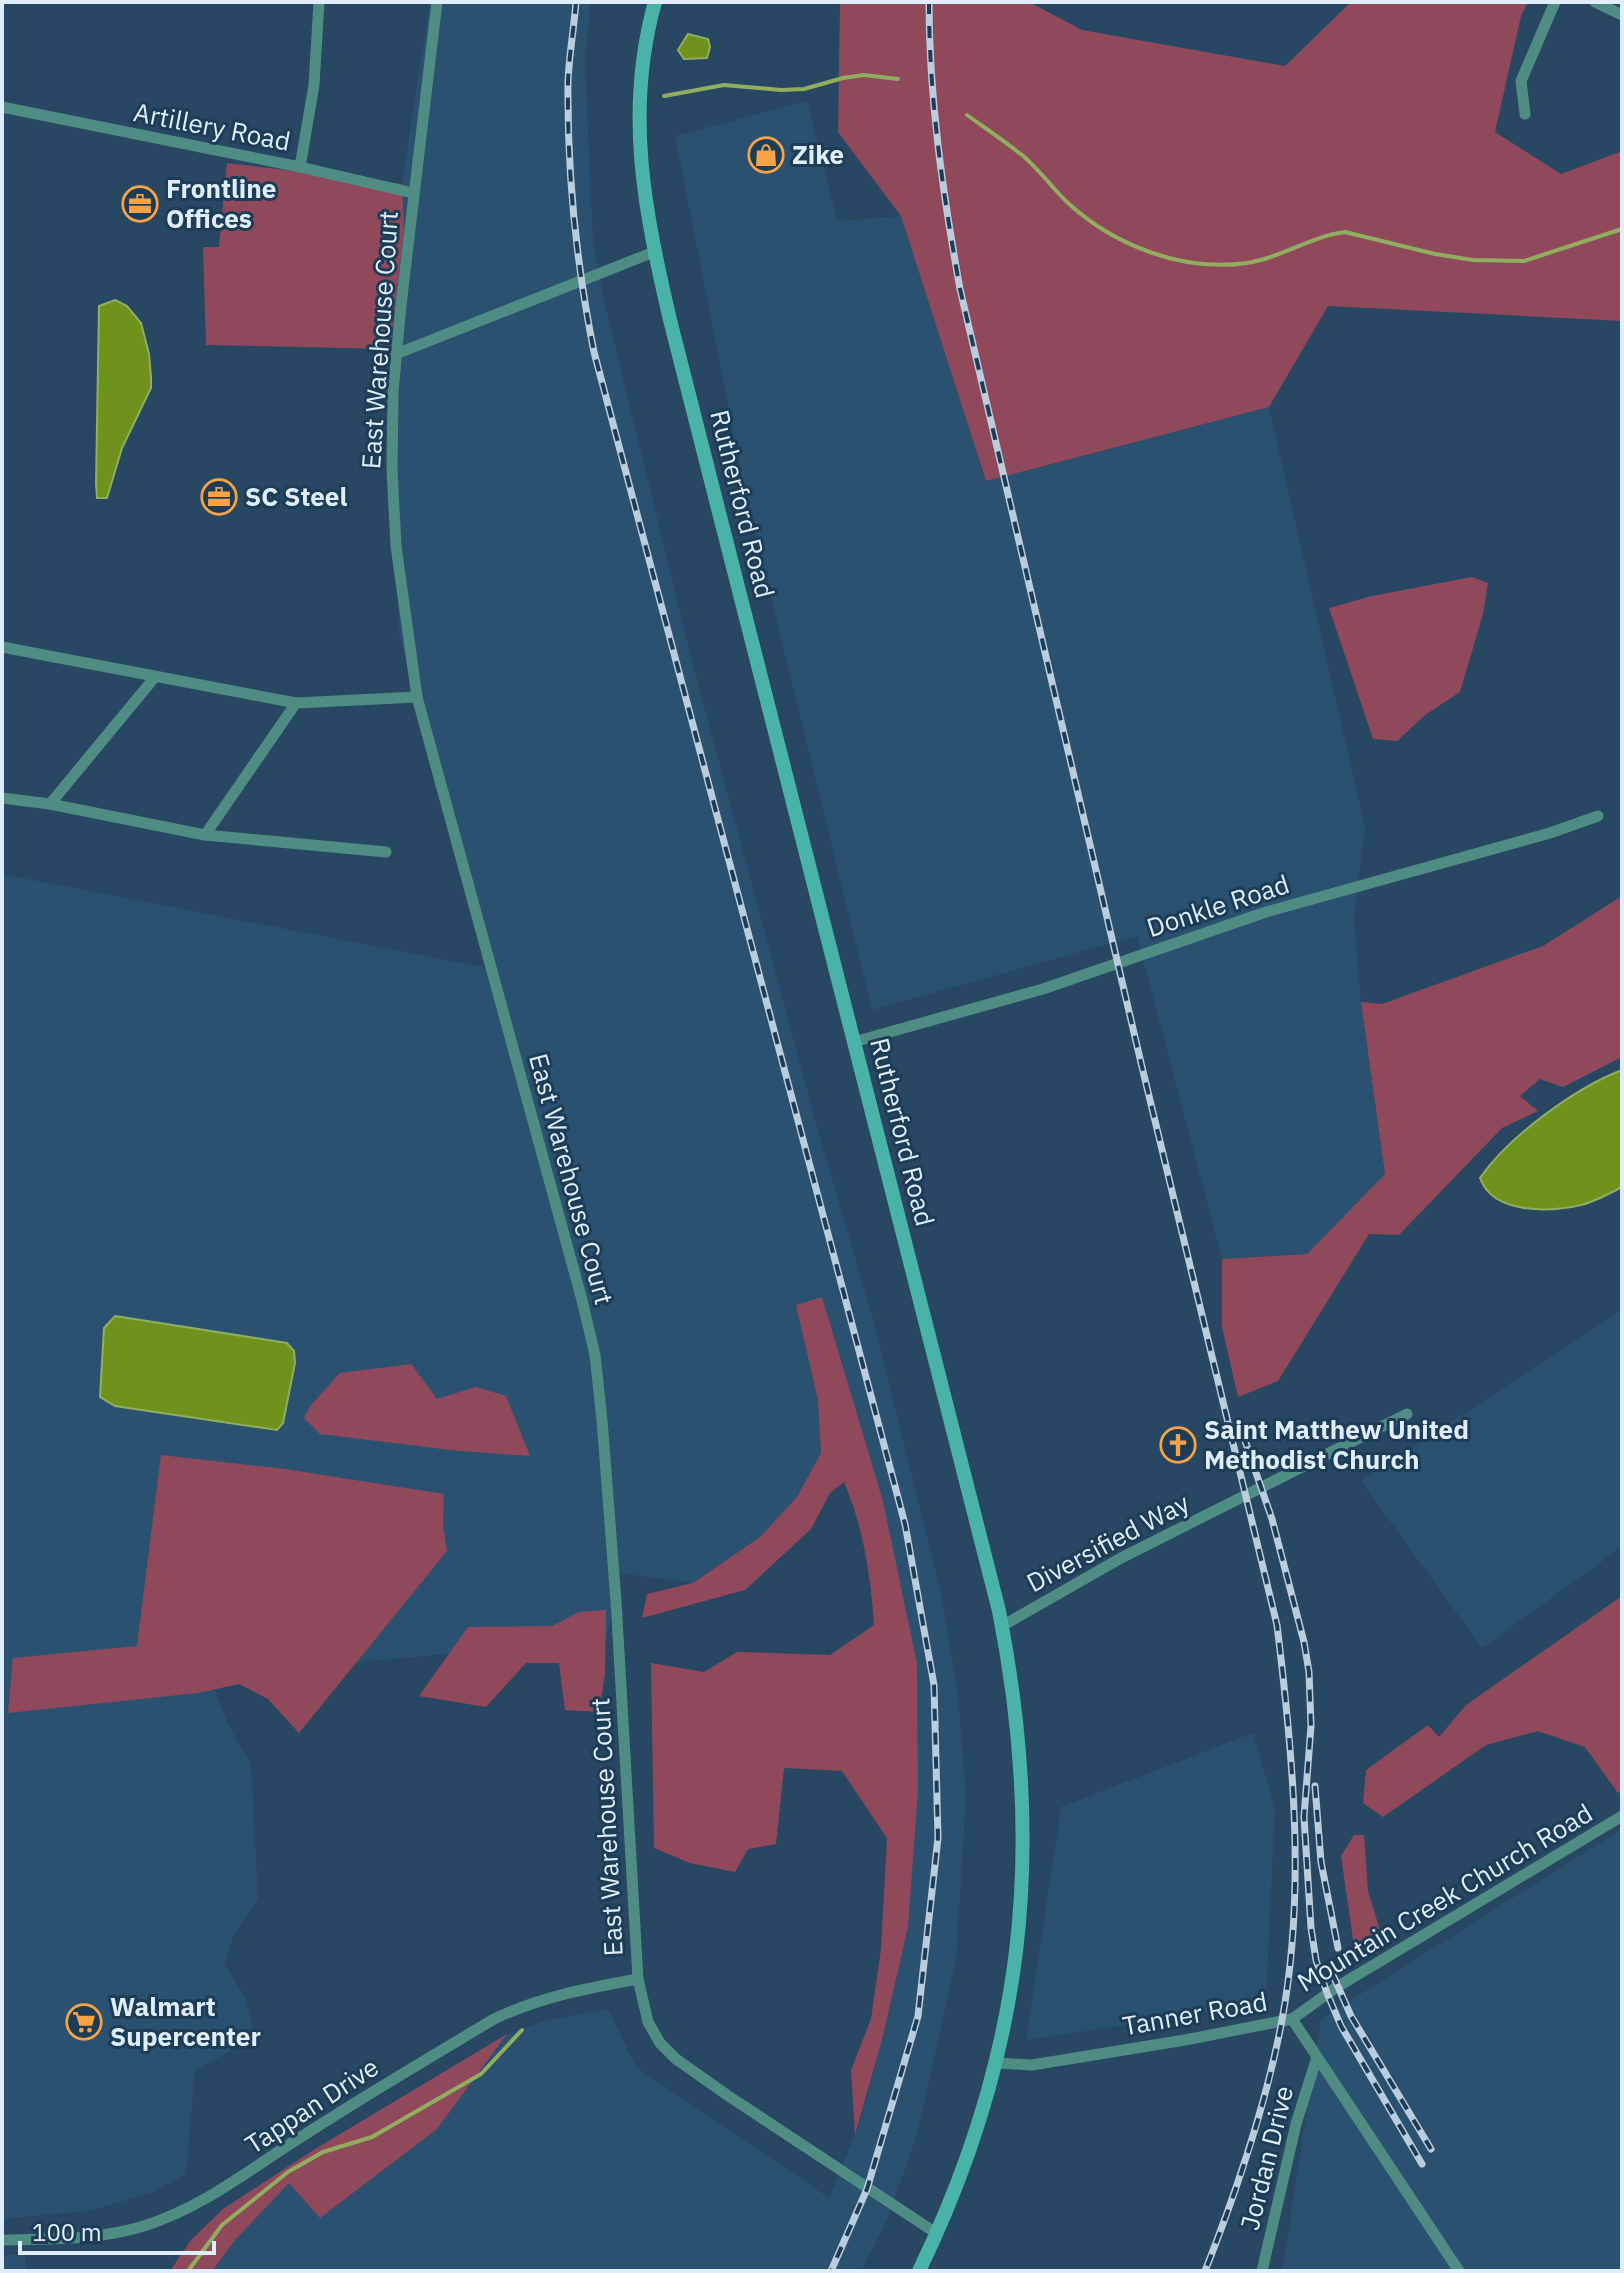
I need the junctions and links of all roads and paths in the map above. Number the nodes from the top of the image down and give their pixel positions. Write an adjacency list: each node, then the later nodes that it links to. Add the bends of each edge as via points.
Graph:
1 (319, 2): 9 (street, via 314,85)
2 (437, 2): 10 (street, East Warehouse Court)
3 (655, 2): 11 (street, Rutherford Road, via 640,135)
4 (1555, 2): 8 (street, via 1521,81)
5 (1595, 2): 6 (street)
6 (1622, 15)
7 (2, 107): 9 (street, Artillery Road)
8 (1525, 114)
9 (300, 167): 10 (street, Artillery Road)
10 (413, 193): 12 (street, East Warehouse Court)
11 (654, 252): 12 (street); 22 (street, Rutherford Road)
12 (396, 354): 15 (street, East Warehouse Court, via 393,512)
13 (2, 647): 14 (street)
14 (155, 677): 16 (street); 18 (street)
15 (417, 697): 16 (street); 26 (street, East Warehouse Court, via 595,1355 616,1601)
16 (296, 703): 20 (street)
17 (2, 798): 18 (street)
18 (50, 804): 20 (street)
19 (1598, 816): 22 (street, Donkle Road, via 1266,912 1043,989)
20 (205, 835): 21 (street)
21 (386, 852)
22 (854, 1042): 24 (street, Rutherford Road)
23 (1407, 1414): 24 (street, Diversified Way, via 1121,1558)
24 (1002, 1626): 29 (street, Rutherford Road, via 1019,1729 1024,1841 1017,1947)
25 (1622, 1816): 27 (street, Mountain Creek Church Road)
26 (638, 1979): 30 (street, East Warehouse Court, via 648,2022 676,2059); 31 (street, Tappan Drive, via 546,1998 494,2019 184,2211 119,2232)
27 (1292, 2019): 28 (street, Tanner Road); 29 (street, Tanner Road, via 1032,2065)
28 (1317, 2057): 33 (street, Jordan Drive); 34 (street, Tanner Road)
29 (997, 2063): 30 (street, Rutherford Road, via 968,2156)
30 (936, 2233): 32 (street, Rutherford Road)
31 (2, 2240)
32 (919, 2271)
33 (1262, 2271)
34 (1459, 2271)

